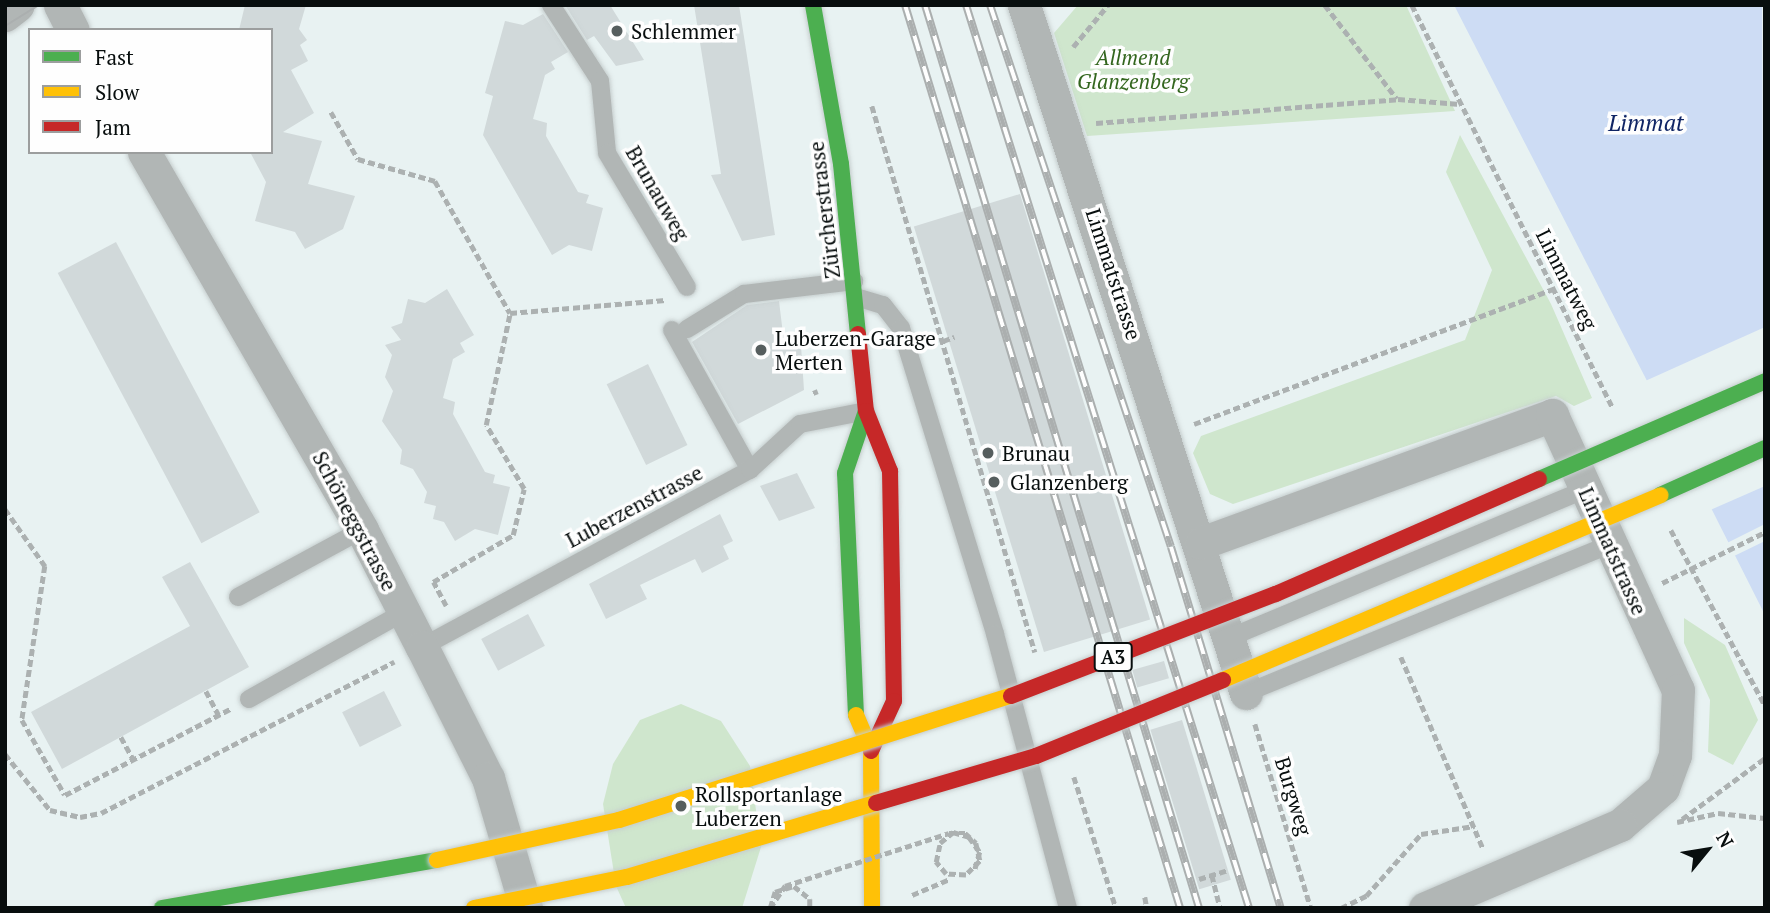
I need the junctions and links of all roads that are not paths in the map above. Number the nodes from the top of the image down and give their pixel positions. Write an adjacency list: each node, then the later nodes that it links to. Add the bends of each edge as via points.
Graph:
1 (18, 5): 6 (street)
2 (60, 5): 7 (street)
3 (551, 5): 9 (lane, Brunauweg, via 600,81 607,153)
4 (813, 5): 10 (main road, Zürcherstrasse)
5 (1024, 5): 17 (street, Limmatstrasse)
6 (5, 15)
7 (73, 28)
8 (145, 154): 16 (street, Schöneggstrasse)
9 (687, 288)
10 (855, 289): 12 (main road, Zürcherstrasse); 14 (lane, via 744,294 679,330); 30 (lane, via 883,305 901,328 995,634)
11 (1765, 381): 26 (main road, A3, bridge, via 1276,593 1006,698 619,820 437,860)
12 (866, 411): 14 (lane, Luberzenstrasse, via 800,424); 25 (main road, Zürcherstrasse, via 845,473 853,706); 25 (main road, Zürcherstrasse, via 890,471 894,687)
13 (1765, 448): 27 (main road, bridge, via 1539,550 1035,756 627,877)
14 (750, 470): 22 (lane, Luberzenstrasse)
15 (1585, 490): 17 (street, Limmatstrasse, via 1552,415); 18 (street, Limmatstrasse); 21 (lane)
16 (362, 530): 19 (lane); 20 (street, Schöneggstrasse)
17 (1201, 543): 21 (street, Limmatstrasse)
18 (1609, 545): 23 (lane); 31 (street, Limmatstrasse, via 1678,690 1675,755 1663,788 1620,825)
19 (237, 597)
20 (404, 612): 22 (street, Schöneggstrasse); 24 (lane)
21 (1231, 637): 23 (street, Limmatstrasse)
22 (422, 647): 28 (street, Schöneggstrasse, via 488,778)
23 (1246, 692)
24 (249, 699)
25 (871, 751): 29 (main road, Zürcherstrasse)
26 (162, 908)
27 (474, 908)
28 (526, 908)
29 (872, 908)
30 (1068, 908)
31 (1425, 908)

